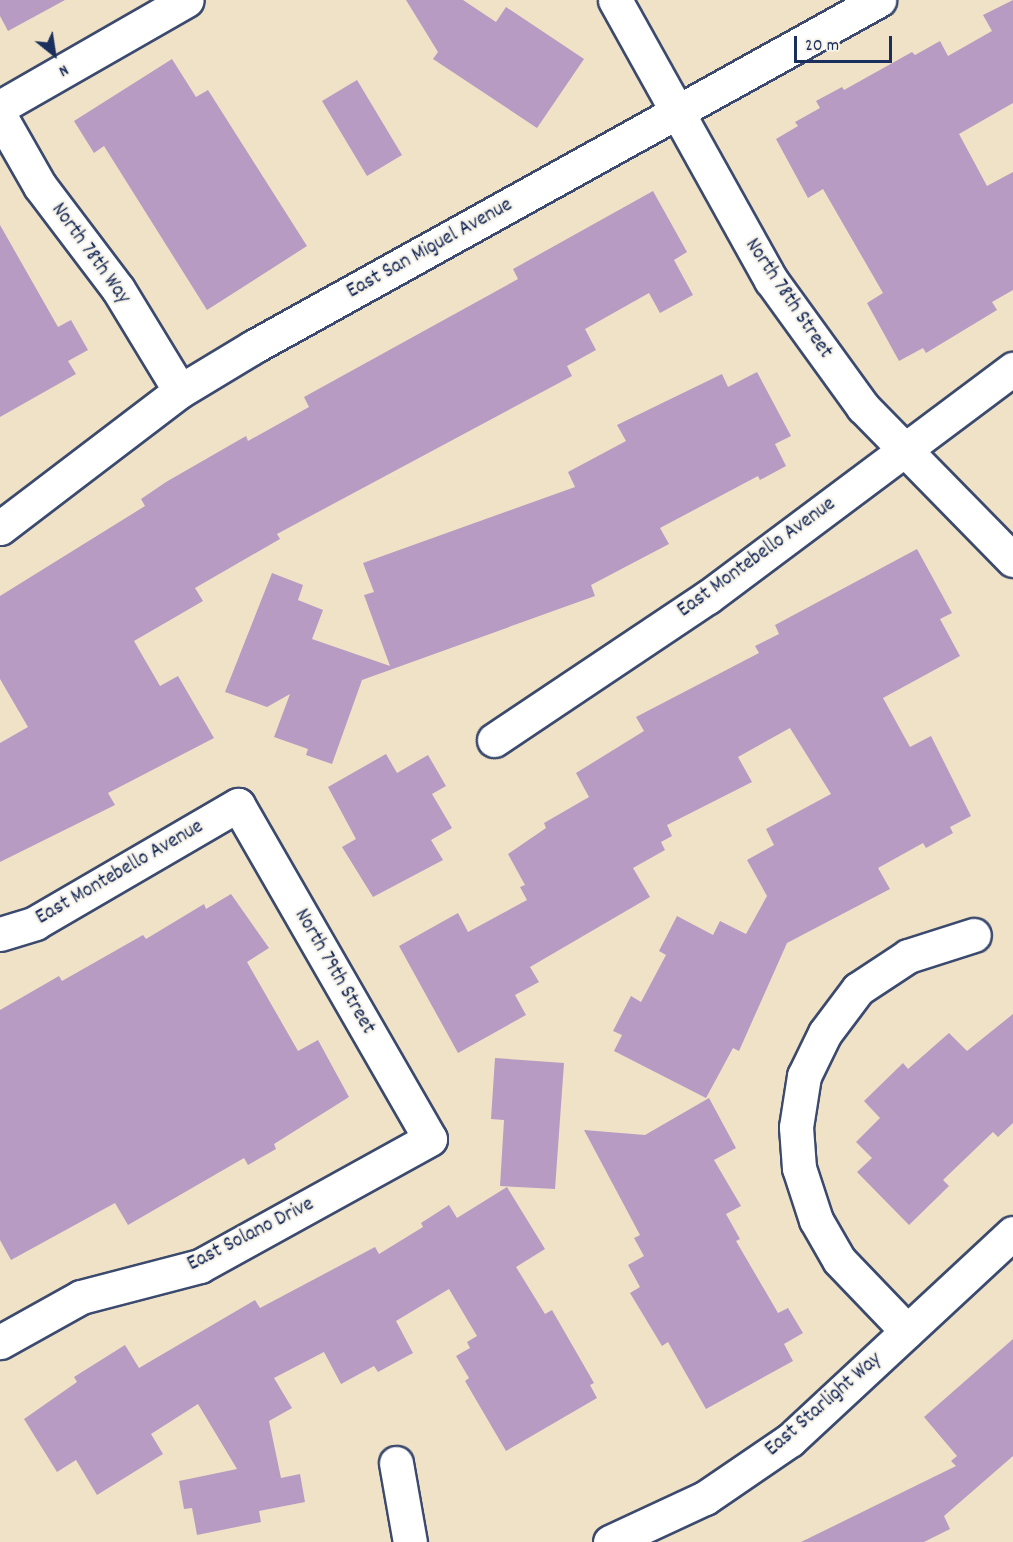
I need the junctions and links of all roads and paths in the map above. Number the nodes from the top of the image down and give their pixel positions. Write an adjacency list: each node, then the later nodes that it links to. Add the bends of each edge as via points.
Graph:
1 (187, 0): 4 (street)
2 (615, 0): 5 (street, North 78th Street)
3 (879, 0): 5 (street, East San Miguel Avenue)
4 (0, 107)
5 (676, 114): 8 (street, East San Miguel Avenue); 9 (street, North 78th Street, via 771,280 863,407)
6 (0, 116): 8 (street, North 78th Way, via 40,186 118,289)
7 (1013, 369): 9 (street, East Montebello Avenue)
8 (180, 391): 10 (street, East San Miguel Avenue)
9 (902, 449): 11 (street, North 78th Street); 12 (street, East Montebello Avenue, via 708,597)
10 (0, 528)
11 (1013, 560)
12 (494, 740)
13 (238, 805): 14 (street, East Montebello Avenue, via 35,923); 16 (street, North 79th Street)
14 (0, 934)
15 (974, 935): 18 (street, via 908,956 858,989 825,1033 804,1076 796,1127 799,1168 816,1220 839,1260)
16 (430, 1139): 19 (street, East Solano Drive, via 200,1266 81,1297)
17 (1013, 1233): 18 (street, East Starlight Way)
18 (907, 1331): 22 (street, East Starlight Way, via 790,1440 753,1467 705,1498)
19 (0, 1342)
20 (396, 1463): 21 (street)
21 (410, 1542)
22 (610, 1542)

